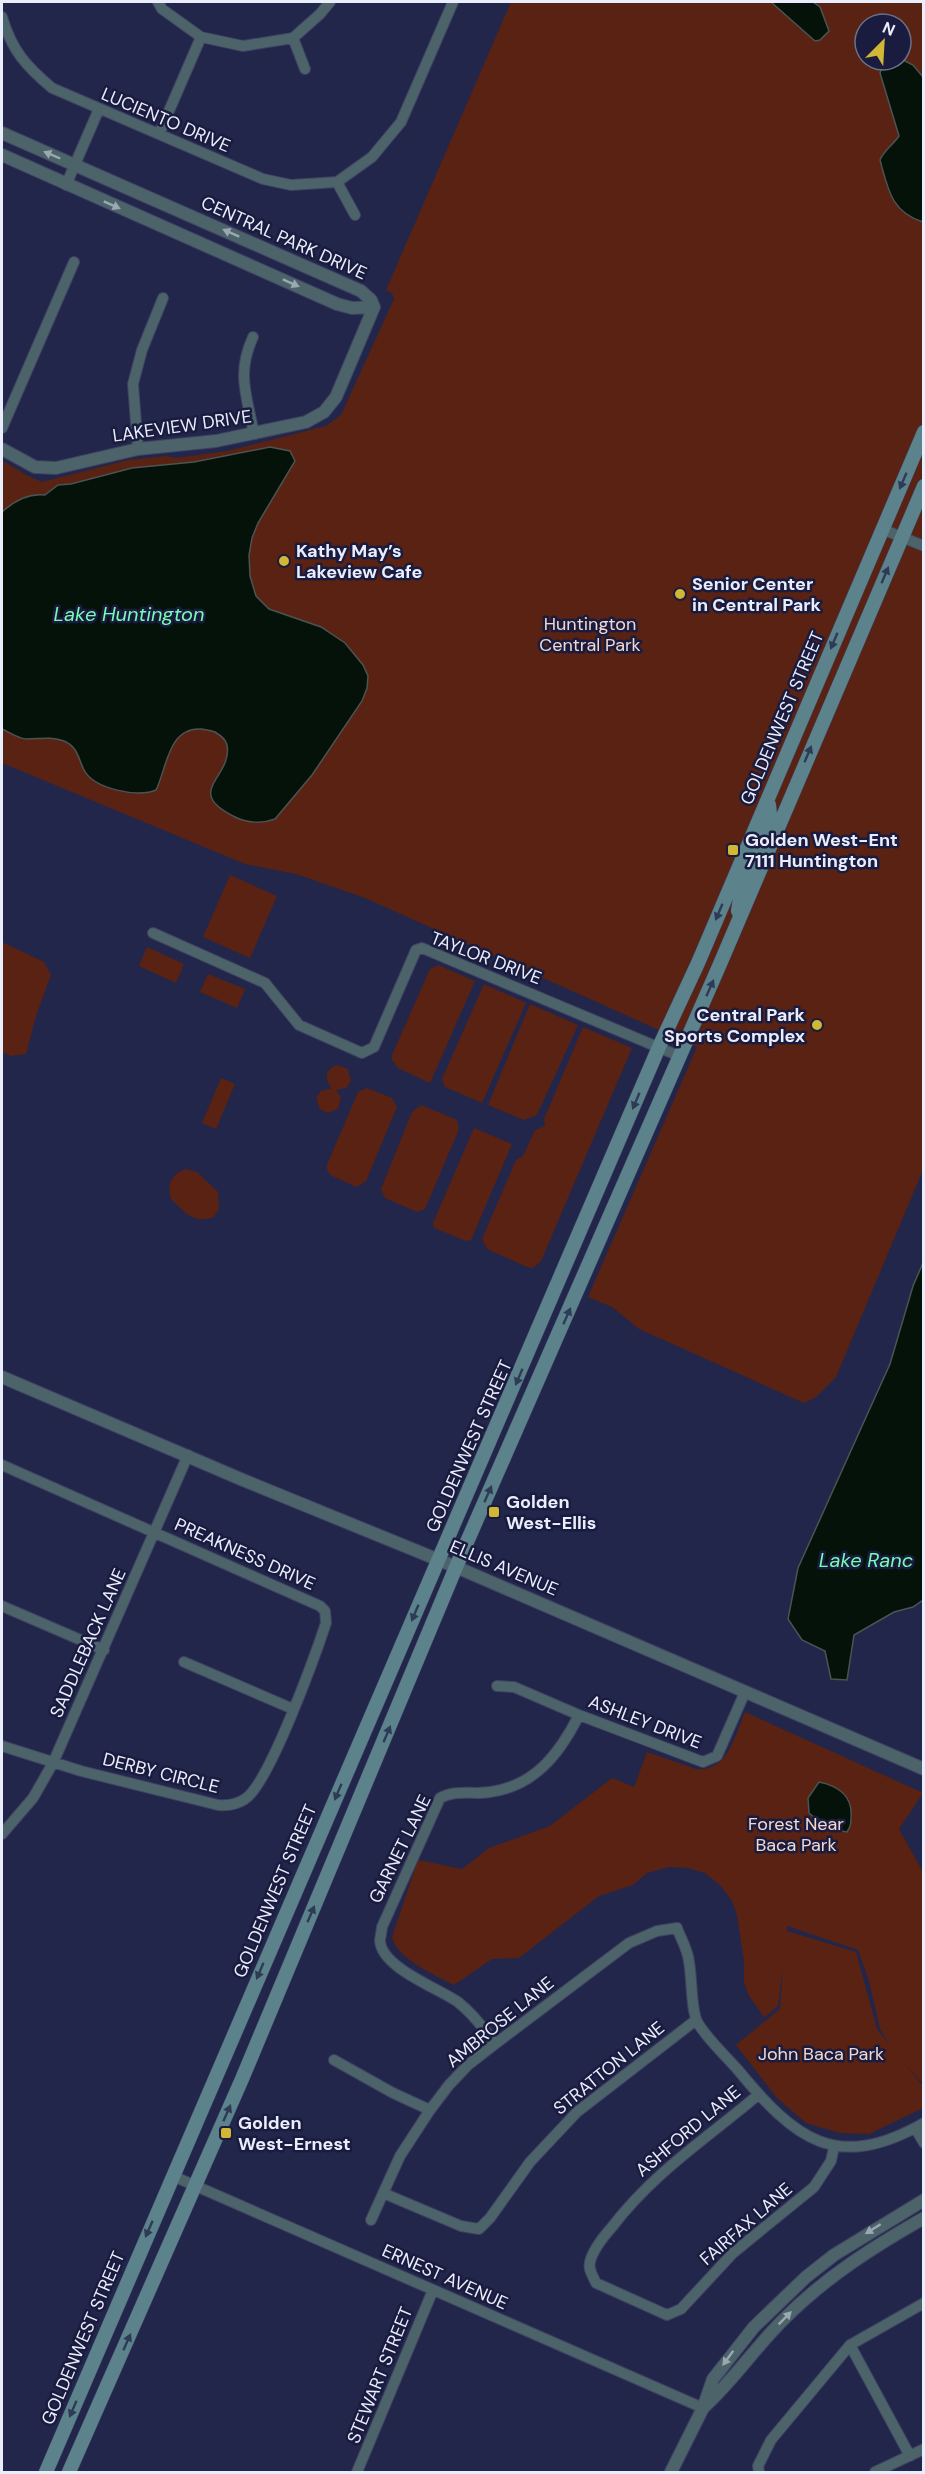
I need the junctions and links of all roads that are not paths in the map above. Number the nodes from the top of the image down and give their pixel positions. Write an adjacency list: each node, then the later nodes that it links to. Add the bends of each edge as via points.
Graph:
1 (158, 2): 6 (street)
2 (330, 2): 7 (street)
3 (453, 2): 14 (street, via 401,122 372,157)
4 (2, 17): 5 (street, LUCIENTO DRIVE)
5 (4, 37): 9 (street, LUCIENTO DRIVE, via 26,66 52,88)
6 (201, 37): 7 (street, via 243,46); 11 (street)
7 (293, 38): 8 (street)
8 (305, 69)
9 (99, 109): 11 (street, LUCIENTO DRIVE); 13 (street)
10 (2, 133): 13 (street, CENTRAL PARK DRIVE, one-way to 10)
11 (159, 134): 14 (street, LUCIENTO DRIVE, via 263,179 291,185)
12 (2, 155): 15 (street, CENTRAL PARK DRIVE)
13 (76, 165): 15 (street); 19 (street, CENTRAL PARK DRIVE, one-way to 13, via 361,291)
14 (337, 182): 16 (street)
15 (66, 185): 20 (street, CENTRAL PARK DRIVE, one-way to 20)
16 (355, 215)
17 (74, 262): 23 (street)
18 (162, 298): 27 (street, via 133,384)
19 (374, 307): 20 (street, CENTRAL PARK DRIVE); 21 (street)
20 (352, 308): 21 (street, via 363,319)
21 (365, 328): 25 (street, LAKEVIEW DRIVE, via 336,397 324,412 306,422)
22 (253, 337): 25 (street, via 242,372)
23 (2, 428)
24 (924, 432): 29 (main road, GOLDENWEST STREET, one-way to 29)
25 (254, 434): 27 (street, LAKEVIEW DRIVE)
26 (2, 449): 27 (street, LAKEVIEW DRIVE, via 35,466 56,468)
27 (138, 449)
28 (924, 486): 30 (main road, GOLDENWEST STREET)
29 (882, 529): 30 (street); 32 (main road, GOLDENWEST STREET, one-way to 32)
30 (902, 538): 31 (street); 34 (main road, GOLDENWEST STREET, one-way to 30)
31 (924, 546)
32 (818, 677): 33 (main road, GOLDENWEST STREET); 34 (main road, via 812,717 781,788)
33 (766, 801): 35 (main road, via 771,807 770,815 743,879 737,910); 37 (main road, GOLDENWEST STREET, one-way to 37)
34 (785, 808): 35 (main road, GOLDENWEST STREET)
35 (740, 917): 38 (main road, GOLDENWEST STREET, one-way to 35)
36 (153, 933): 37 (street, TAYLOR DRIVE, via 265,983 299,1025 362,1053 374,1047 416,950 422,948)
37 (659, 1047): 38 (street, TAYLOR DRIVE); 43 (main road, GOLDENWEST STREET, one-way to 43)
38 (679, 1056): 44 (main road, GOLDENWEST STREET, one-way to 38)
39 (2, 1377): 40 (street, ELLIS AVENUE)
40 (188, 1455): 42 (street, SADDLEBACK LANE); 43 (street, ELLIS AVENUE)
41 (2, 1465): 42 (street, PREAKNESS DRIVE)
42 (155, 1532): 46 (street, PREAKNESS DRIVE); 47 (street, SADDLEBACK LANE)
43 (439, 1560): 44 (street, ELLIS AVENUE); 65 (main road, GOLDENWEST STREET, one-way to 65)
44 (456, 1567): 50 (street, ELLIS AVENUE); 66 (main road, GOLDENWEST STREET, one-way to 44)
45 (2, 1606): 47 (street)
46 (320, 1606): 51 (street, DERBY CIRCLE, via 325,1611 326,1623)
47 (104, 1650): 54 (street, SADDLEBACK LANE)
48 (184, 1662): 51 (street)
49 (497, 1686): 52 (street, ASHLEY DRIVE, via 514,1687)
50 (745, 1692): 52 (street, ASHLEY DRIVE, via 717,1756 703,1762); 55 (street, ELLIS AVENUE)
51 (293, 1709): 54 (street, DERBY CIRCLE, via 262,1778 246,1799 229,1806)
52 (579, 1715): 58 (street, GARNET LANE, via 564,1744 529,1778 504,1789 456,1792 440,1798 388,1910 380,1942 387,1956 460,2003)
53 (2, 1746): 54 (street, DERBY CIRCLE)
54 (53, 1763): 56 (street, SADDLEBACK LANE, via 33,1798)
55 (924, 1769)
56 (2, 1834)
57 (696, 2020): 58 (street, AMBROSE LANE, via 689,1959 677,1928 657,1931 629,1943); 60 (street); 67 (street, STRATTON LANE, via 577,2112 530,2162 479,2229 461,2226)
58 (495, 2044): 61 (street, AMBROSE LANE, via 468,2065)
59 (334, 2060): 61 (street)
60 (758, 2095): 64 (street, via 799,2132); 73 (street, ASHFORD LANE, via 652,2180 604,2236 590,2263 596,2283)
61 (430, 2110): 67 (street, AMBROSE LANE, via 400,2156)
62 (919, 2126): 63 (street); 64 (street, via 870,2146)
63 (924, 2143)
64 (834, 2147): 73 (street, FAIRFAX LANE, via 825,2173 814,2187 733,2253 681,2309)
65 (173, 2176): 66 (street, ERNEST AVENUE); 78 (main road, GOLDENWEST STREET, one-way to 78)
66 (194, 2185): 71 (street, ERNEST AVENUE); 79 (main road, GOLDENWEST STREET, one-way to 66)
67 (383, 2193): 70 (street, AMBROSE LANE)
68 (924, 2200): 75 (street, one-way to 75, via 834,2255 778,2302 713,2379)
69 (924, 2218): 75 (street, one-way to 69, via 725,2389 756,2348 807,2296 846,2265)
70 (371, 2220)
71 (433, 2290): 75 (street, ERNEST AVENUE); 80 (street, STEWART STREET)
72 (924, 2303): 74 (street)
73 (667, 2315)
74 (850, 2345): 77 (street); 82 (street, via 771,2440 758,2466)
75 (703, 2408): 81 (street)
76 (924, 2449): 77 (street)
77 (910, 2456): 83 (street)
78 (46, 2472)
79 (69, 2472)
80 (357, 2472)
81 (671, 2472)
82 (759, 2472)
83 (875, 2472)

